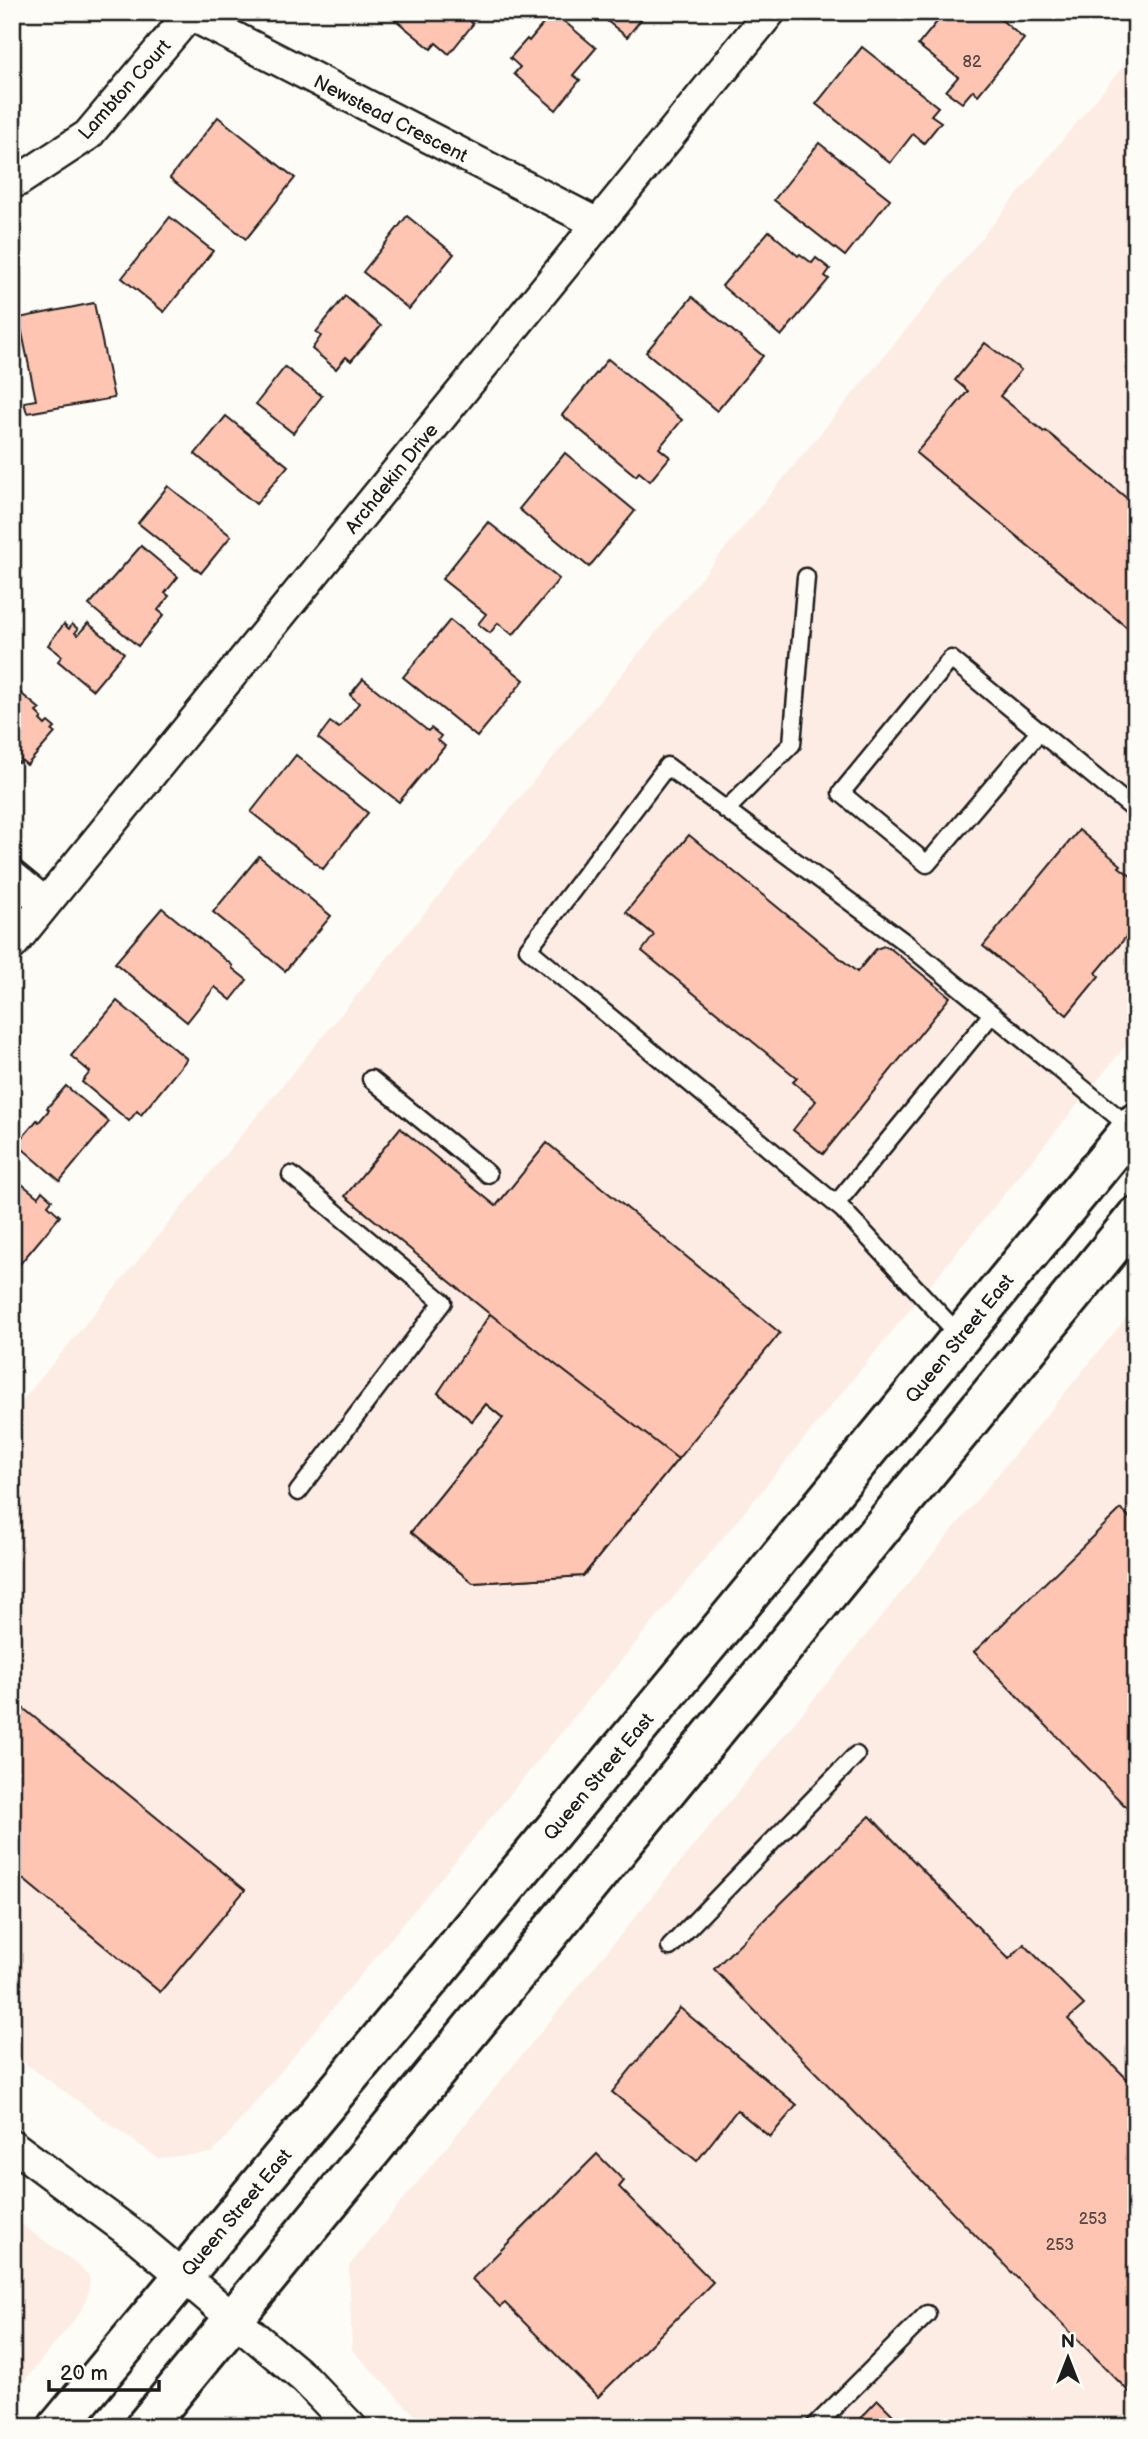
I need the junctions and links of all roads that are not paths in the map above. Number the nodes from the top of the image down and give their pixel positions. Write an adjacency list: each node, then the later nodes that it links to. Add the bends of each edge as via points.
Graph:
1 (770, 12): 4 (street, Archdekin Drive)
2 (187, 13): 3 (street, Lambton Court, via 88,135); 4 (street, Newstead Crescent)
3 (18, 181)
4 (598, 224): 10 (street, Archdekin Drive)
5 (806, 577): 7 (lane, via 792,744)
6 (1040, 732): 6 (lane, via 951,659 841,793 927,864); 8 (lane)
7 (726, 810): 12 (lane, via 907,944); 17 (lane, via 667,766 528,948)
8 (1136, 811)
9 (12, 876): 10 (street)
10 (45, 903): 11 (street, Archdekin Drive)
11 (12, 944)
12 (992, 1014): 14 (lane); 17 (lane)
13 (370, 1079): 15 (lane)
14 (1133, 1126): 19 (main road, Queen Street East)
15 (488, 1174)
16 (291, 1175): 20 (lane, via 443,1302)
17 (836, 1204): 19 (lane)
18 (1136, 1217): 26 (main road)
19 (960, 1336): 24 (main road, Queen Street East)
20 (298, 1492)
21 (856, 1755): 22 (lane)
22 (670, 1947)
23 (12, 2145): 24 (street)
24 (183, 2276): 26 (street); 27 (main road, Queen Street East)
25 (927, 2314): 30 (lane)
26 (234, 2319): 28 (main road); 29 (street, via 305,2379)
27 (58, 2427)
28 (145, 2427)
29 (351, 2427)
30 (814, 2427)

